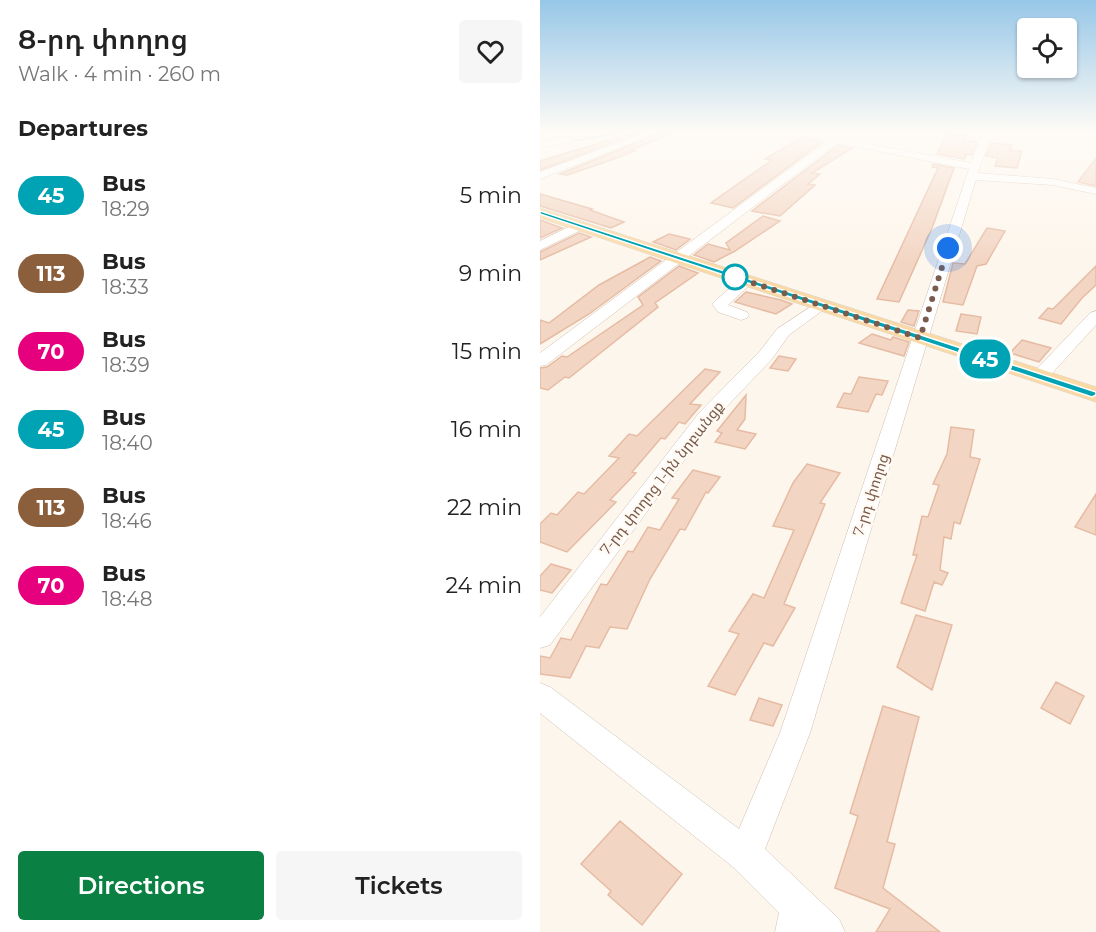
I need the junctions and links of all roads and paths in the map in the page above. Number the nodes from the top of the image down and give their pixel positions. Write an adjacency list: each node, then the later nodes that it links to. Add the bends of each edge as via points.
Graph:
1 (788, 175): 8 (street)
2 (973, 175): 13 (street, 7-րդ փողոց)
3 (1002, 175): 4 (street)
4 (1096, 191)
5 (540, 213): 6 (main road)
6 (579, 225): 7 (street); 8 (main road)
7 (540, 246)
8 (677, 258): 9 (main road); 14 (street)
9 (747, 281): 10 (main road); 11 (street, via 720,304 723,309)
10 (821, 305): 13 (main road); 17 (street, 7-րդ փողոց 1-ին նրբանցք, via 783,332 706,417)
11 (741, 315)
12 (1096, 316): 15 (street)
13 (920, 338): 15 (main road); 19 (street, 7-րդ փողոց, via 795,733)
14 (540, 361)
15 (1040, 376): 16 (main road)
16 (1096, 395)
17 (540, 637)
18 (540, 696): 19 (street)
19 (745, 855): 20 (street)
20 (796, 919): 21 (street)
21 (826, 932)

